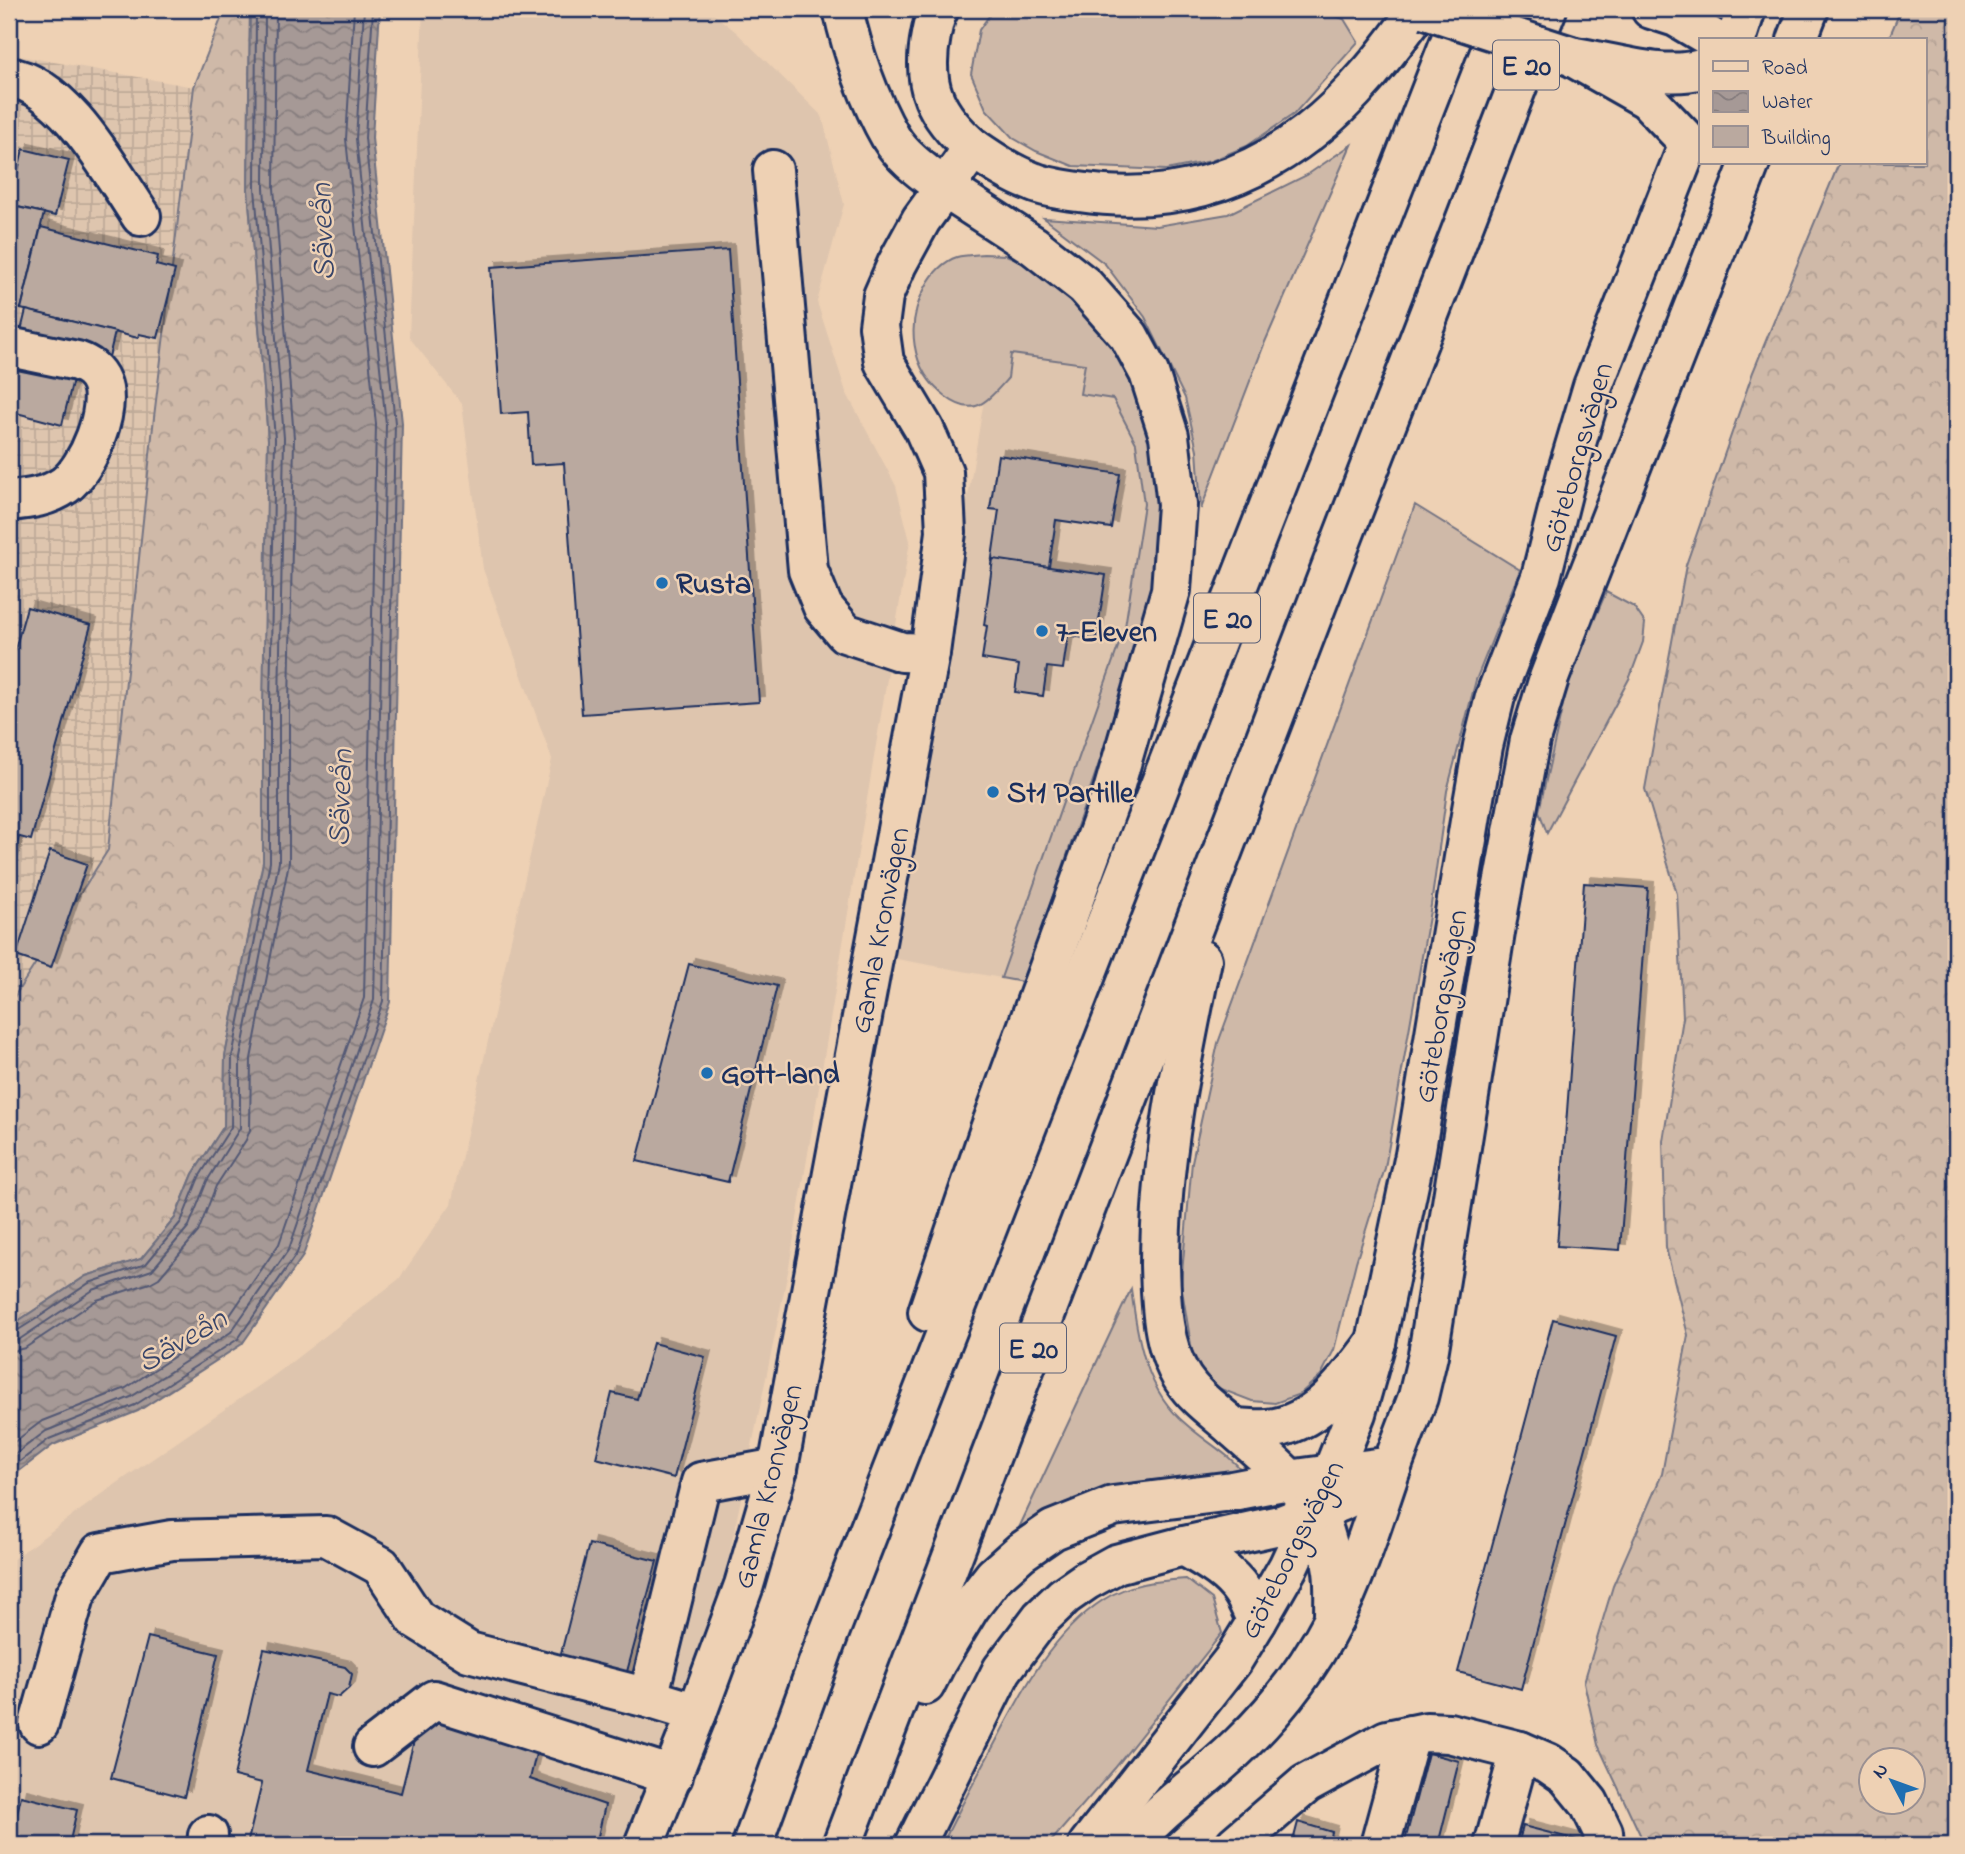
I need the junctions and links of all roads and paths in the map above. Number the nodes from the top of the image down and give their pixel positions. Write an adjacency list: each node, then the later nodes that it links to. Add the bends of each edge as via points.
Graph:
1 (844, 9): 18 (main road, via 850,43 892,139)
2 (939, 9): 15 (main road, via 927,54 933,95 952,130)
3 (1419, 9): 15 (main road, via 1388,52 1311,131 1243,173 1156,197 1107,197 1032,182)
4 (1426, 9): 13 (main road, bridge)
5 (1463, 9): 44 (main road, E 20, via 834,1620)
6 (1547, 9): 23 (main road, E 20)
7 (1745, 9): 10 (main road)
8 (1673, 12): 9 (main road)
9 (1712, 38)
10 (1737, 38)
11 (1699, 70): 13 (main road)
12 (9, 77): 19 (main road, via 38,89 63,109)
13 (1653, 85): 14 (main road)
14 (1695, 131): 24 (main road, Göteborgsvägen, via 1593,386 1541,576 1495,697 1415,1155)
15 (973, 148): 18 (main road, Gamla Kronvägen)
16 (1750, 164): 26 (main road, Göteborgsvägen, via 1549,678 1530,740 1428,1355)
17 (773, 170): 22 (main road, via 808,570 823,607 845,633 902,652)
18 (943, 187): 22 (main road, Gamla Kronvägen, via 897,264 883,296 879,326 884,362 924,429 943,472 946,532); 43 (main road, via 1034,246 1085,286 1129,336 1149,373 1169,436 1177,505 1171,590 1112,795 989,1132)
19 (141, 216)
20 (9, 347): 21 (main road, via 88,365 100,379 103,406 92,449 68,483 53,493)
21 (9, 501)
22 (930, 653): 27 (main road, Gamla Kronvägen)
23 (1224, 852): 25 (main road, via 1184,1046 1163,1178 1161,1292 1167,1343 1182,1378 1208,1409); 45 (main road, E 20)
24 (1376, 1342): 25 (main road, via 1336,1393 1317,1409 1267,1429); 28 (main road, Göteborgsvägen, via 1356,1413)
25 (1234, 1428): 29 (main road)
26 (1392, 1466): 28 (main road); 30 (main road, via 1365,1489); 32 (main road, Göteborgsvägen)
27 (778, 1468): 34 (main road, via 701,1482); 35 (main road, Gamla Kronvägen, via 744,1585)
28 (1332, 1473): 29 (main road); 30 (main road, Göteborgsvägen)
29 (1288, 1480): 30 (main road); 46 (main road, via 1113,1506 1053,1530 1021,1552 970,1607 936,1663)
30 (1314, 1511): 31 (main road, via 1284,1524); 32 (main road, via 1334,1573); 33 (main road, Göteborgsvägen)
31 (1184, 1546): 33 (main road, via 1232,1580); 47 (main road, via 1116,1564 1064,1596 1041,1618 1002,1670)
32 (1335, 1619): 50 (main road, Göteborgsvägen, via 1283,1698 1241,1744)
33 (1257, 1621): 41 (main road, Göteborgsvägen, via 1233,1660)
34 (648, 1698): 35 (main road); 36 (main road, via 469,1652 416,1619 381,1566 326,1536 172,1539 100,1553 75,1595)
35 (697, 1713): 40 (main road, Gamla Kronvägen)
36 (39, 1724)
37 (1410, 1735): 39 (main road, via 1449,1732); 51 (main road, via 1387,1740 1306,1784); 52 (main road)
38 (373, 1747): 40 (main road, via 434,1700)
39 (1520, 1751): 53 (main road); 54 (main road, via 1567,1776 1589,1803)
40 (673, 1776): 42 (main road, Gamla Kronvägen)
41 (1133, 1789): 48 (main road, via 1098,1814); 49 (main road, Göteborgsvägen)
42 (644, 1845)
43 (744, 1845)
44 (752, 1845)
45 (842, 1845)
46 (849, 1845)
47 (915, 1845)
48 (1067, 1845)
49 (1088, 1845)
50 (1131, 1845)
51 (1235, 1845)
52 (1380, 1845)
53 (1494, 1845)
54 (1604, 1845)

